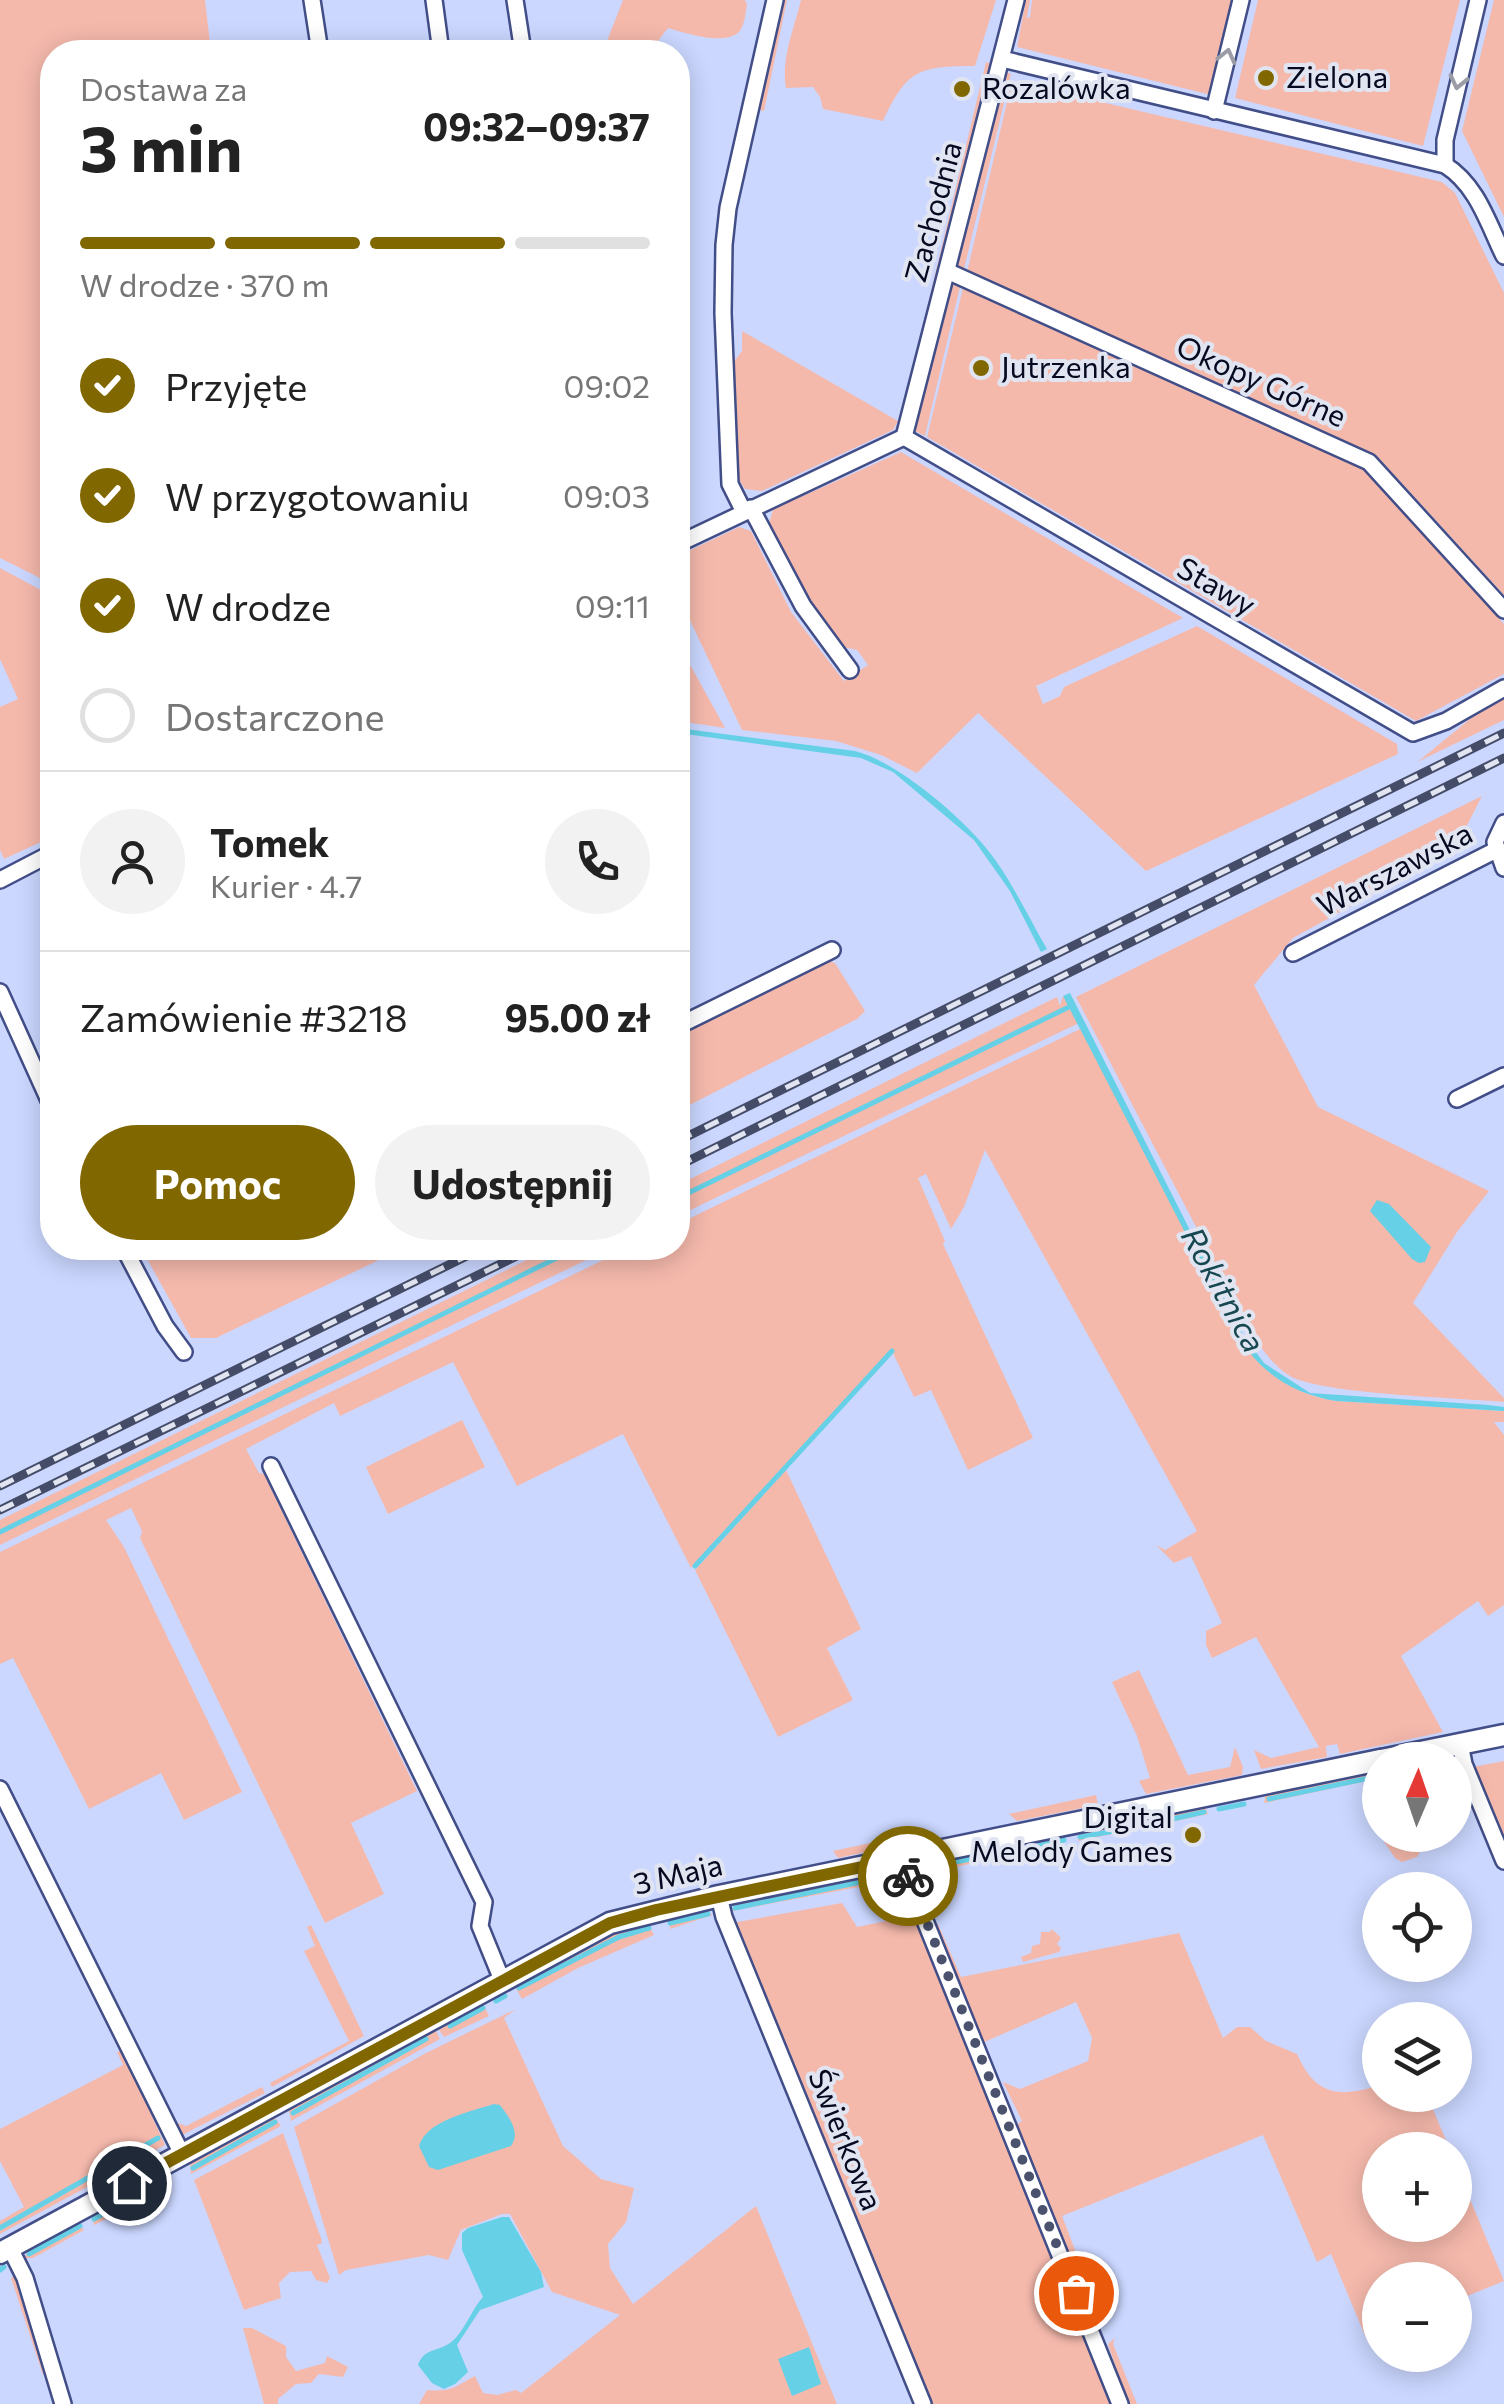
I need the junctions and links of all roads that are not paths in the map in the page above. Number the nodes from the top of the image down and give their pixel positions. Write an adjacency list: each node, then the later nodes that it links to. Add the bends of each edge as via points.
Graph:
1 (312, 0): 8 (street)
2 (434, 0): 9 (street)
3 (515, 0): 10 (street)
4 (775, 0): 17 (street, via 724,245 730,484)
5 (1016, 0): 11 (street, Zachodnia)
6 (1241, 0): 12 (street, one-way to 6)
7 (1478, 0): 13 (street, one-way to 13)
8 (318, 40)
9 (439, 40)
10 (520, 40)
11 (1002, 60): 12 (street); 15 (street, Zachodnia)
12 (1214, 111): 13 (street)
13 (1445, 165): 14 (street, via 1472,190)
14 (1504, 256)
15 (948, 271): 16 (street, Zachodnia); 19 (street, Okopy Górne, via 1369,462)
16 (904, 437): 17 (street); 21 (street, Stawy, via 1412,733)
17 (747, 509): 18 (street); 20 (street, via 802,606)
18 (690, 538)
19 (1504, 610)
20 (850, 670)
21 (1504, 688)
22 (1504, 823): 23 (street, Warszawska)
23 (1496, 850): 25 (street); 28 (street, Warszawska)
24 (40, 859): 26 (street)
25 (1504, 868)
26 (0, 880)
27 (832, 950): 30 (street)
28 (1293, 953)
29 (0, 992): 32 (street)
30 (690, 1020)
31 (1504, 1076): 33 (street)
32 (40, 1081)
33 (1458, 1099)
34 (130, 1260): 35 (street)
35 (184, 1352)
36 (271, 1466): 45 (street, via 484,1902 480,1926)
37 (1504, 1734): 38 (street, 3 Maja)
38 (1469, 1742)
39 (1362, 1764): 42 (street, 3 Maja)
40 (1472, 1783): 43 (street)
41 (0, 1788): 46 (street)
42 (905, 1858): 44 (street, 3 Maja); 50 (street)
43 (1504, 1861)
44 (719, 1896): 45 (street, 3 Maja, via 610,1923); 49 (street, Świerkowa)
45 (502, 1980): 46 (street, 3 Maja)
46 (182, 2154): 47 (street, 3 Maja)
47 (5, 2250): 48 (street, via 25,2278)
48 (63, 2404)
49 (923, 2404)
50 (1120, 2404)

